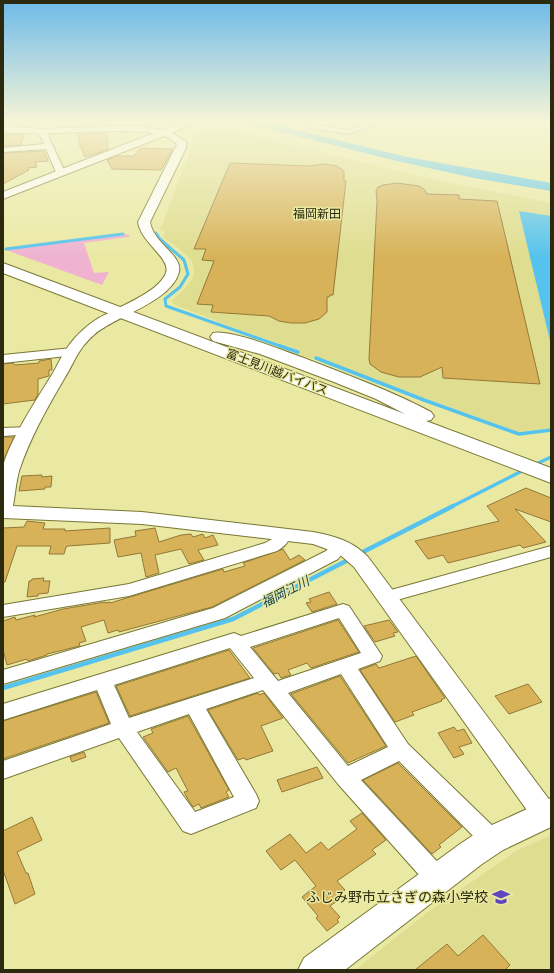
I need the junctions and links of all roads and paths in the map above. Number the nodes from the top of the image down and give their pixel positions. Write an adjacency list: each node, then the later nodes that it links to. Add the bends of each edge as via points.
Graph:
1 (58, 167): 4 (street)
2 (74, 167): 4 (street)
3 (171, 167): 11 (street, via 147,214 144,228 172,262 173,270 160,290)
4 (63, 172): 5 (street)
5 (3, 196)
6 (3, 254): 10 (highway)
7 (3, 260): 10 (highway, 富士見川越バイパス)
8 (3, 268): 11 (highway, 富士見川越バイパス)
9 (3, 274): 11 (highway, via 98,311)
10 (77, 282): 11 (highway, 富士見川越バイパス)
11 (122, 311): 12 (highway, 富士見川越バイパス); 13 (street, via 85,335)
12 (202, 338): 17 (highway, 富士見川越バイパス); 17 (highway, 富士見川越バイパス, via 250,353 434,422)
13 (72, 352): 14 (street); 15 (street)
14 (3, 358)
15 (28, 430): 16 (street); 18 (street, via 10,472)
16 (3, 432)
17 (537, 465)
18 (3, 511): 19 (street, via 142,518)
19 (283, 534): 21 (street, via 313,538); 23 (street, via 281,541 271,547 129,590)
20 (551, 551): 22 (street)
21 (350, 552): 22 (street); 26 (street, via 332,555 218,613)
22 (386, 597): 35 (street)
23 (3, 611)
24 (238, 644): 25 (street, via 343,610 373,656); 27 (street, via 234,640); 28 (street)
25 (346, 666): 28 (street); 32 (street)
26 (3, 677)
27 (103, 680): 30 (street); 31 (street)
28 (272, 686): 29 (street); 34 (street)
29 (194, 705): 31 (street); 31 (street, via 248,801 191,824)
30 (3, 712)
31 (123, 728): 33 (street)
32 (401, 750): 34 (street); 36 (street)
33 (3, 770)
34 (345, 778): 37 (street)
35 (548, 813): 36 (main road)
36 (492, 840): 37 (main road)
37 (436, 878): 38 (main road)
38 (316, 970)

